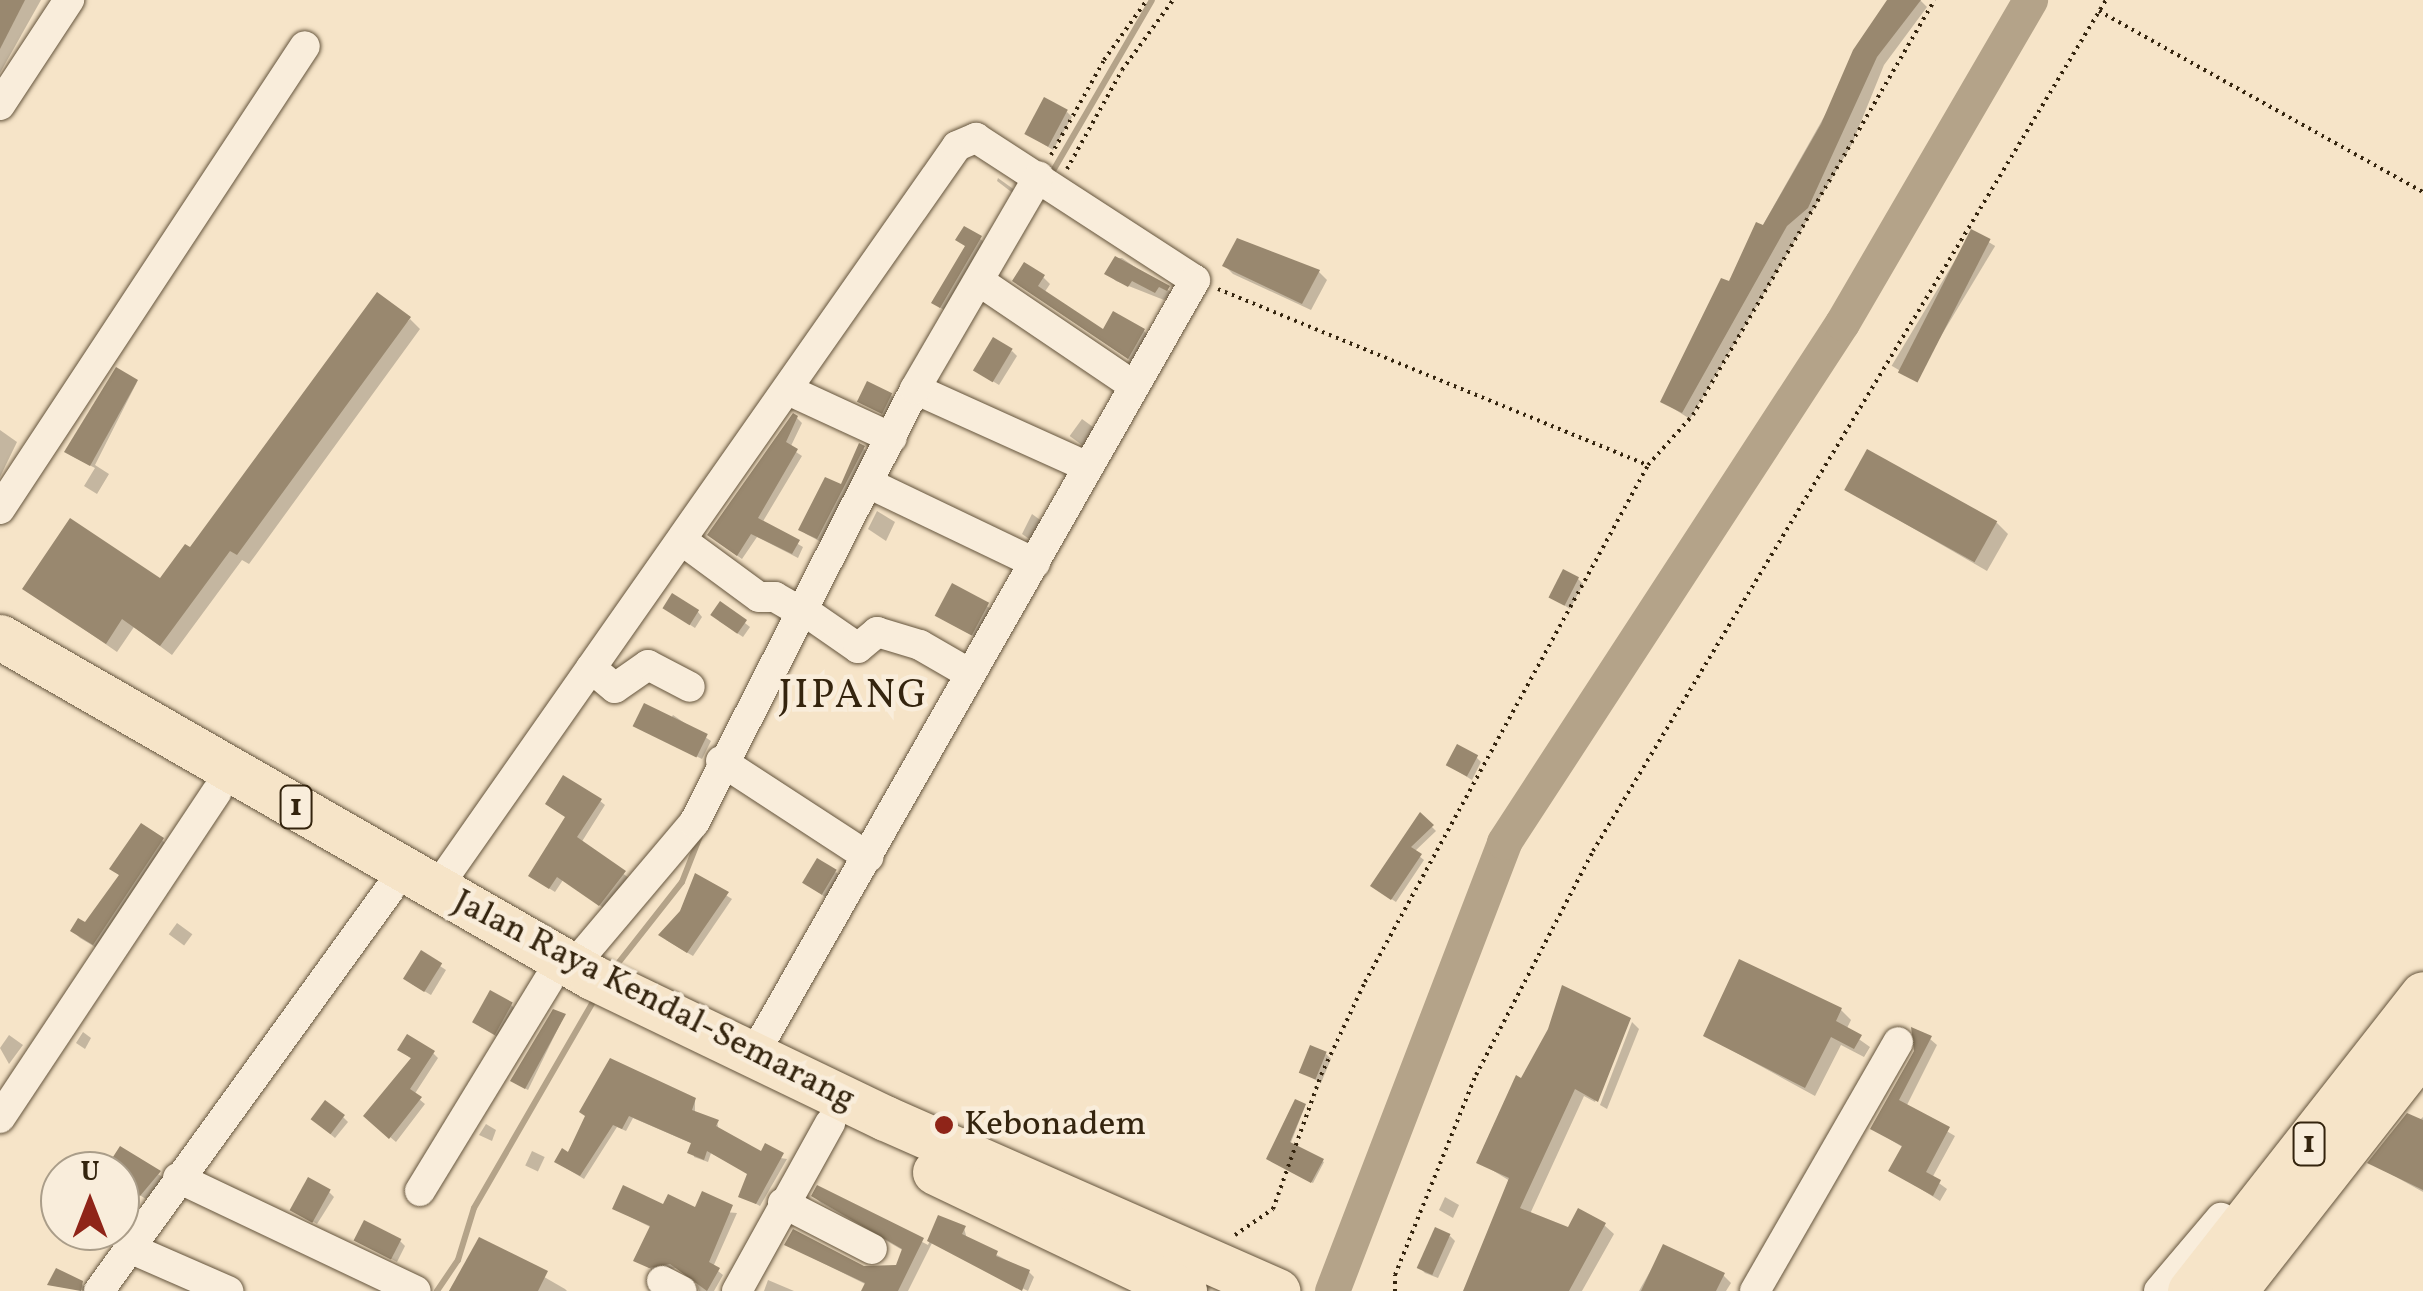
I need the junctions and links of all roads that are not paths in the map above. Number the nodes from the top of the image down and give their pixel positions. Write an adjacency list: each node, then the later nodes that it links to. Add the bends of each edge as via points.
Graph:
1 (69, 0): 3 (street)
2 (305, 46): 12 (street)
3 (0, 105)
4 (1047, 183): 5 (street); 6 (street, via 1195,280); 7 (street, via 976,138 962,140)
5 (986, 285): 6 (street); 8 (street)
6 (1131, 384): 10 (street)
7 (790, 391): 9 (street); 13 (street)
8 (921, 392): 9 (street); 10 (street)
9 (892, 438): 11 (street)
10 (1088, 467): 14 (street)
11 (877, 488): 14 (street); 15 (street)
12 (0, 509)
13 (684, 542): 15 (street, via 759,598 775,597); 17 (street)
14 (1035, 563): 19 (street)
15 (810, 616): 19 (street, via 858,648 876,632 920,645); 21 (street)
16 (0, 637): 24 (highway, Jalan Raya Kendal-Semarang / 1)
17 (591, 668): 20 (street, via 615,688 648,665); 24 (street)
18 (0, 669): 22 (highway, Jalan Raya Kendal-Semarang / 1)
19 (970, 674): 23 (street)
20 (690, 687)
21 (728, 766): 23 (street); 27 (street)
22 (217, 792): 25 (highway, Jalan Raya Kendal-Semarang / 1); 32 (street)
23 (868, 857): 31 (street)
24 (436, 889): 27 (highway, Jalan Raya Kendal-Semarang / 1)
25 (389, 890): 27 (highway, Jalan Raya Kendal-Semarang / 1); 34 (street)
26 (2423, 966): 48 (street, via 2277,1154)
27 (585, 987): 31 (highway, Jalan Raya Kendal-Semarang / 1); 33 (highway, Jalan Raya Kendal-Semarang / 1); 35 (street)
28 (2423, 994): 49 (highway, 1)
29 (1898, 1042): 47 (street)
30 (2423, 1050): 50 (highway, 1)
31 (753, 1056): 41 (highway, Jalan Raya Kendal-Semarang / 1)
32 (0, 1118)
33 (830, 1123): 36 (street); 41 (highway, Jalan Raya Kendal-Semarang / 1)
34 (178, 1178): 37 (street); 44 (street)
35 (420, 1191)
36 (783, 1203): 38 (street); 45 (street)
37 (140, 1240)
38 (872, 1249)
39 (133, 1251): 42 (street)
40 (136, 1251): 43 (street)
41 (1186, 1271): 46 (highway, Jalan Raya Kendal-Semarang / 1, via 1229,1268)
42 (99, 1291)
43 (228, 1291)
44 (416, 1291)
45 (738, 1291)
46 (1278, 1291)
47 (1755, 1291)
48 (2159, 1291)
49 (2190, 1291)
50 (2234, 1291)

